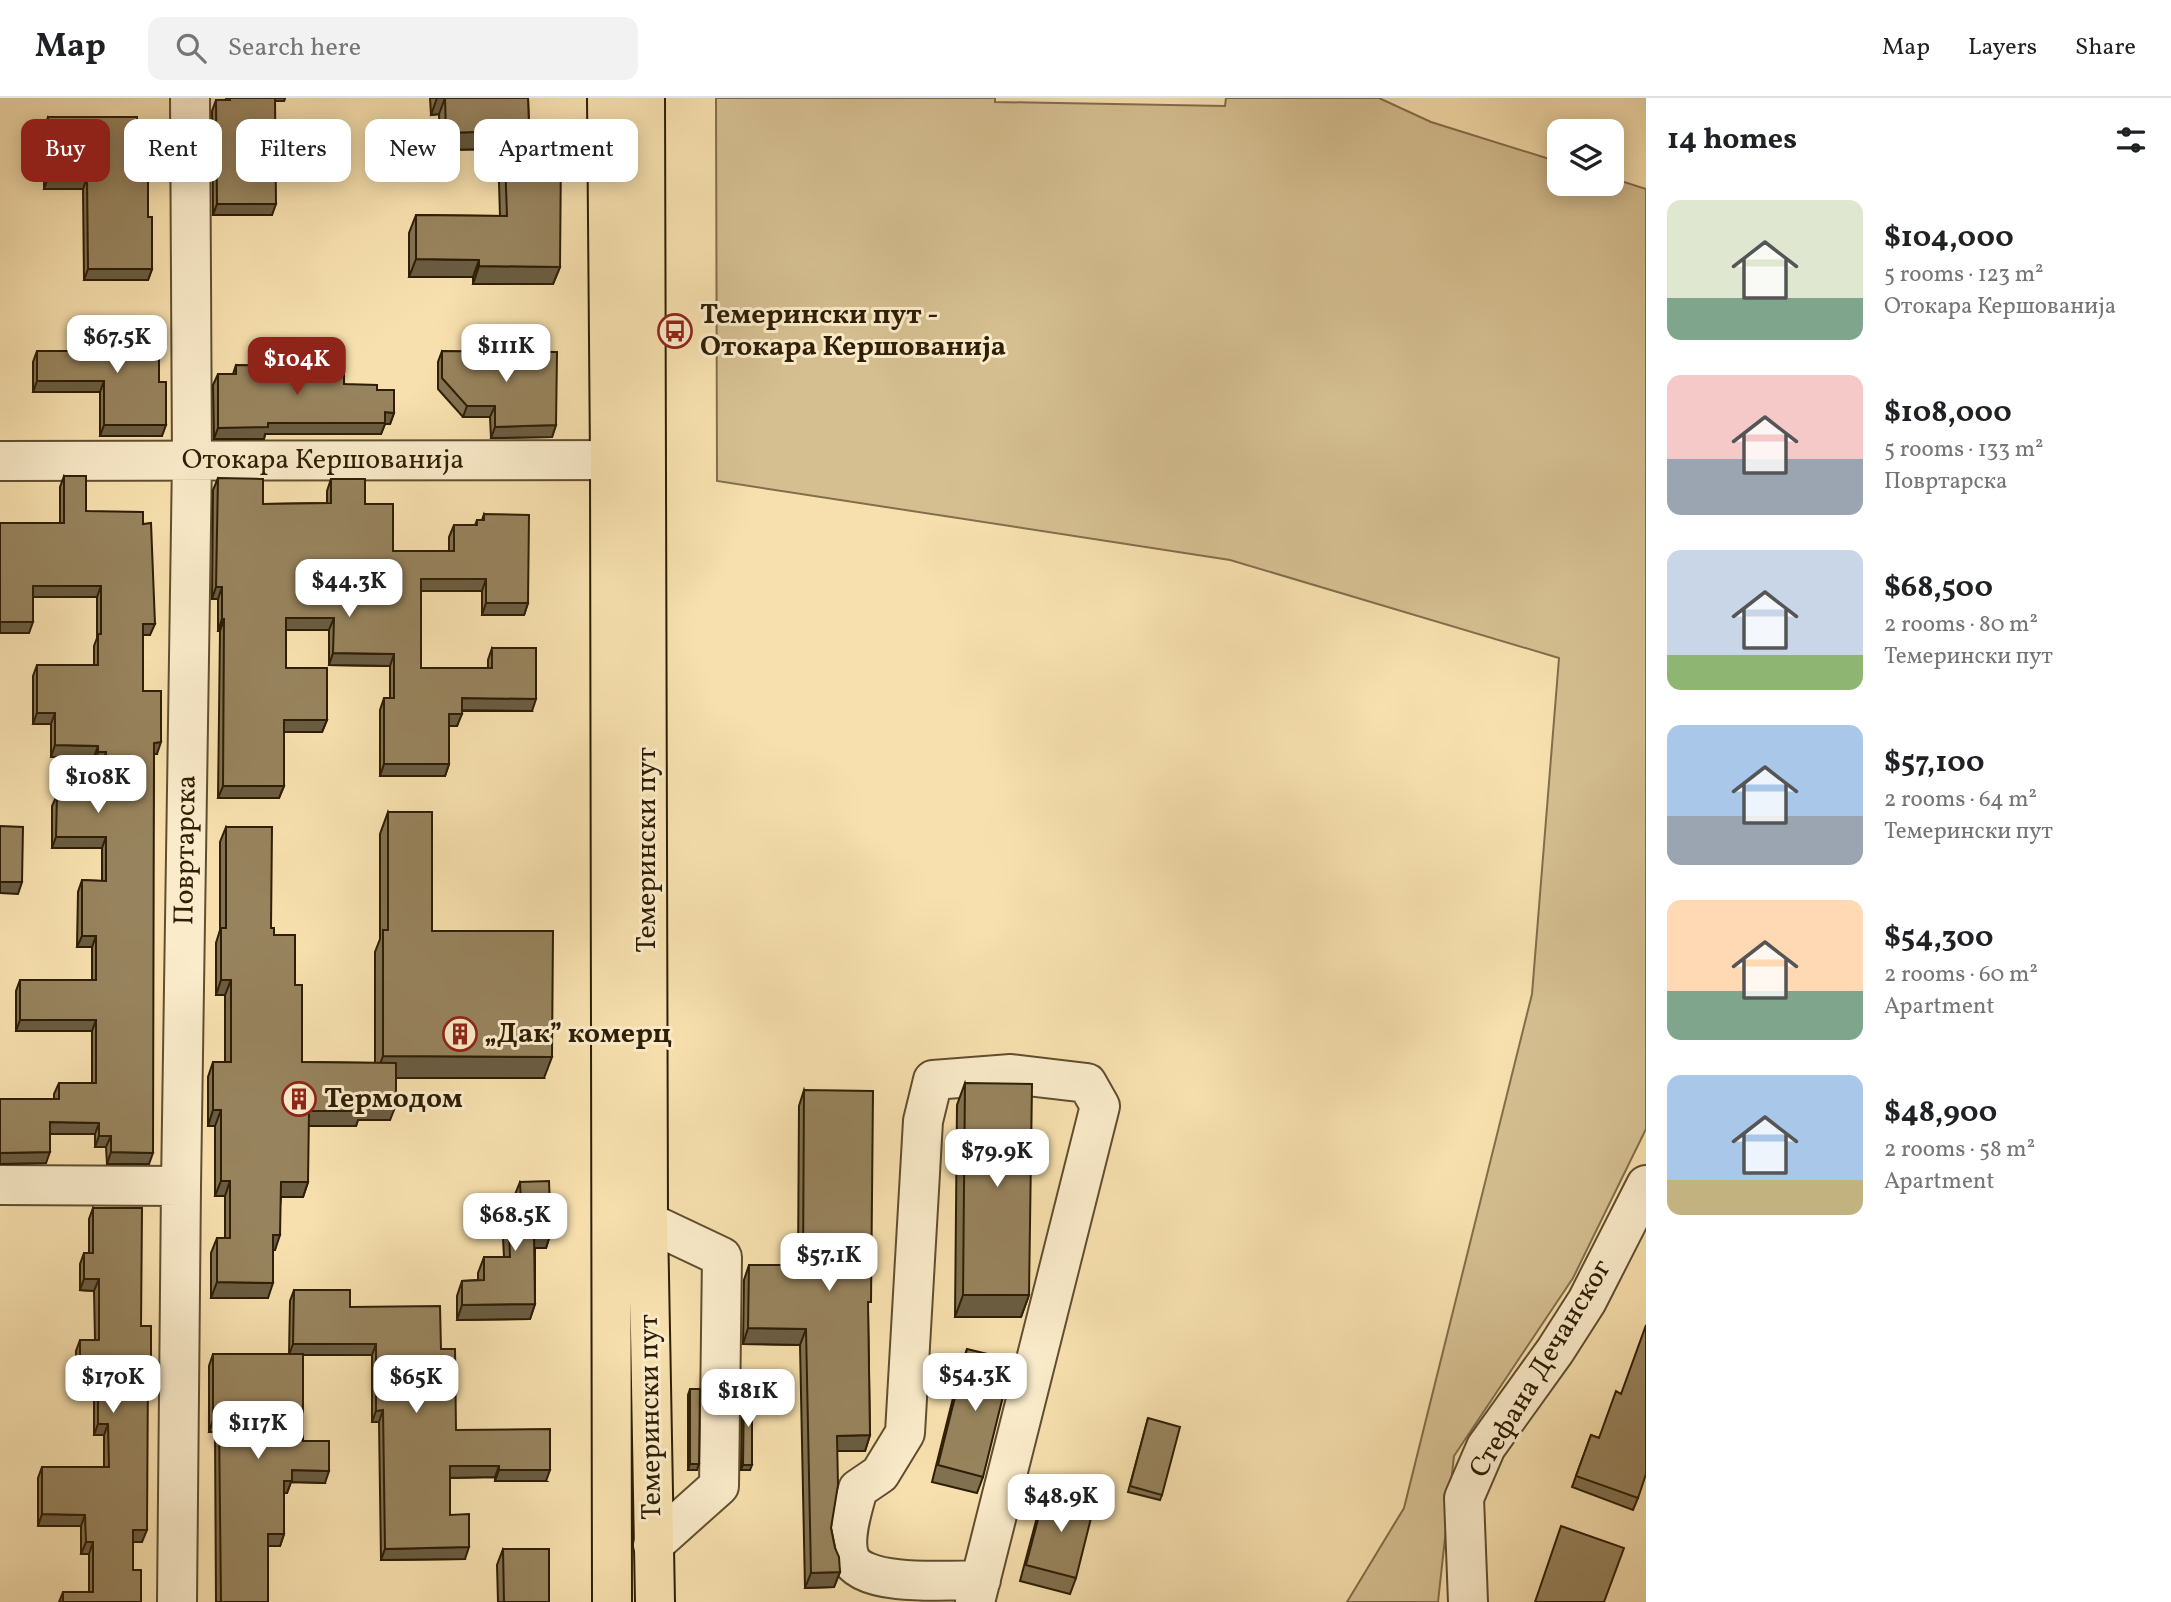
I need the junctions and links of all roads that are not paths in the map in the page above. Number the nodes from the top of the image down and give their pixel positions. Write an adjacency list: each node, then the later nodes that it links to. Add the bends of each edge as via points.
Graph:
1 (190, 98): 4 (street, Повртарска)
2 (607, 98): 5 (main road, Темерински пут)
3 (645, 98): 5 (main road, Темерински пут)
4 (192, 460): 5 (street, Отокара Кершованија); 6 (street, Отокара Кершованија); 9 (street, Повртарска)
5 (628, 460): 10 (main road, Темерински пут); 14 (main road, Темерински пут)
6 (0, 461)
7 (0, 1185): 9 (street)
8 (1646, 1185): 16 (street, Стефана Дечанског, via 1587,1301 1486,1447 1464,1498)
9 (181, 1186): 13 (street, Повртарска)
10 (648, 1222): 11 (main road, Темерински пут); 11 (street, via 722,1257 719,1486)
11 (653, 1545): 15 (main road, Темерински пут)
12 (978, 1591): 12 (street, via 1100,1106 1087,1083 1010,1074 933,1080 923,1121 905,1433 880,1474 858,1489 848,1527 850,1558 858,1569 886,1579)
13 (177, 1602)
14 (612, 1602)
15 (655, 1602)
16 (1468, 1602)

